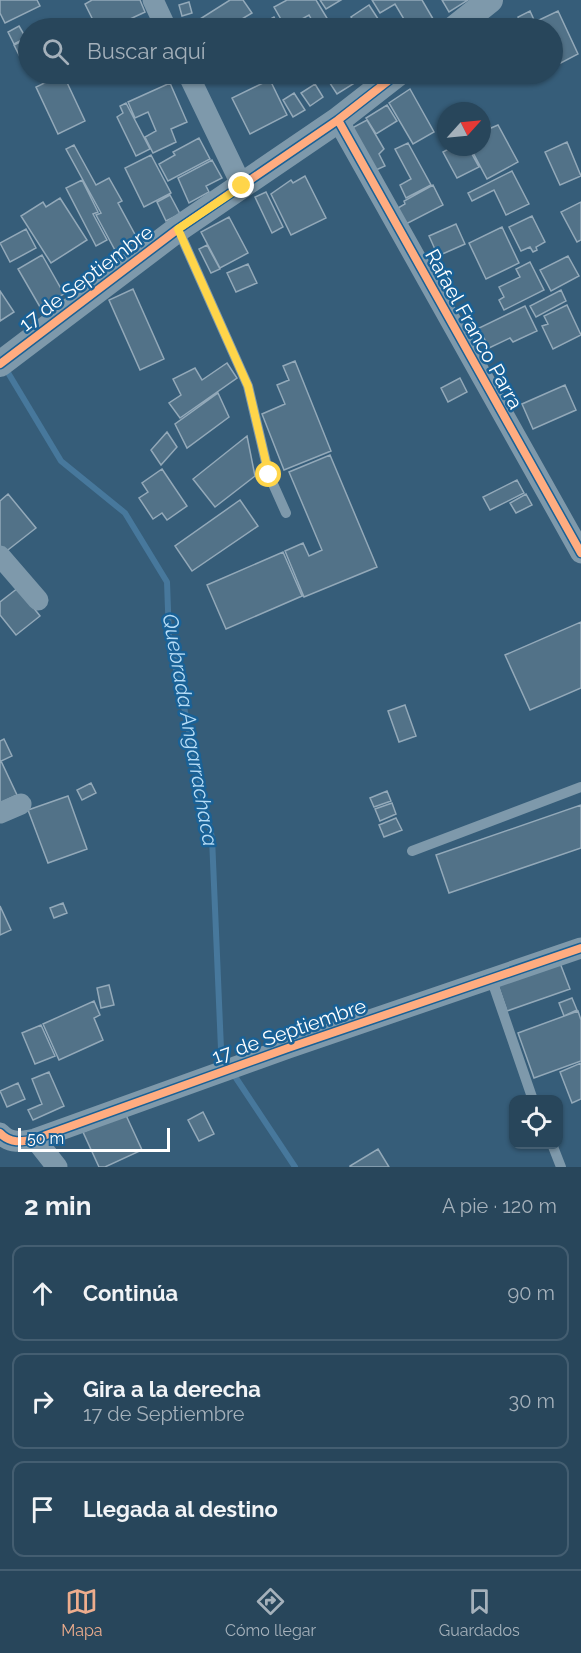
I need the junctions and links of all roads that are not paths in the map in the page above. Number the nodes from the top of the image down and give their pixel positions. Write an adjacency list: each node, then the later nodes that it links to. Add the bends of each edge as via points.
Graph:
1 (153, 0): 3 (street)
2 (490, 0): 4 (street)
3 (161, 18)
4 (468, 18)
5 (193, 84): 8 (street)
6 (385, 84): 7 (street, 17 de Septiembre)
7 (338, 120): 8 (street, 17 de Septiembre); 12 (street, Rafael Franco Parra)
8 (242, 186): 9 (street, 17 de Septiembre)
9 (178, 229): 10 (street, 17 de Septiembre); 11 (lane, via 248,386 269,475)
10 (8, 358)
11 (286, 513)
12 (581, 554)
13 (0, 556): 14 (street)
14 (38, 600)
15 (581, 787): 18 (lane)
16 (21, 804): 17 (street)
17 (0, 813)
18 (412, 851)
19 (581, 948): 20 (street, 17 de Septiembre)
20 (491, 978): 21 (lane); 23 (street, 17 de Septiembre)
21 (531, 1095)
22 (4, 1137): 23 (street, 17 de Septiembre, via 21,1142)
23 (35, 1139): 25 (street)
24 (554, 1149): 26 (lane)
25 (57, 1167)
26 (561, 1167)

